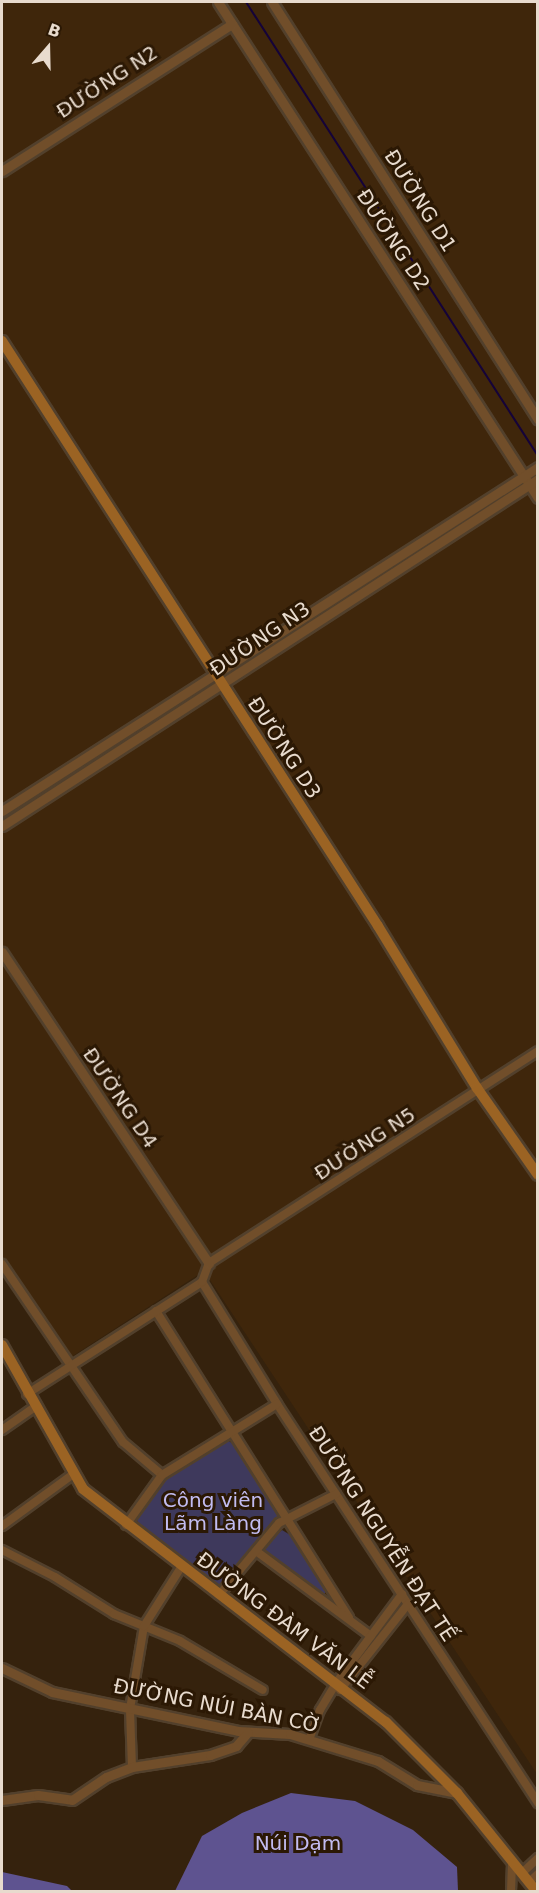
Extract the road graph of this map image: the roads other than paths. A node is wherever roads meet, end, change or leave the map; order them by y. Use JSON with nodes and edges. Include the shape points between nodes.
{"nodes":[{"id":1,"x":218,"y":2,"type":"edge"},
{"id":2,"x":272,"y":2,"type":"edge"},
{"id":3,"x":232,"y":24,"type":"junction"},
{"id":4,"x":2,"y":171,"type":"edge"},
{"id":5,"x":2,"y":341,"type":"edge"},
{"id":6,"x":537,"y":420,"type":"edge"},
{"id":7,"x":532,"y":477,"type":"edge"},
{"id":8,"x":537,"y":498,"type":"edge"},
{"id":9,"x":368,"y":574,"type":"junction"},
{"id":10,"x":375,"y":585,"type":"junction"},
{"id":11,"x":215,"y":675,"type":"junction"},
{"id":12,"x":222,"y":686,"type":"junction"},
{"id":13,"x":2,"y":811,"type":"edge"},
{"id":14,"x":2,"y":826,"type":"edge"},
{"id":15,"x":2,"y":952,"type":"edge"},
{"id":16,"x":537,"y":1051,"type":"edge"},
{"id":17,"x":477,"y":1089,"type":"junction"},
{"id":18,"x":537,"y":1175,"type":"edge"},
{"id":19,"x":208,"y":1263,"type":"junction"},
{"id":20,"x":2,"y":1264,"type":"edge"},
{"id":21,"x":202,"y":1282,"type":"junction"},
{"id":22,"x":156,"y":1311,"type":"junction"},
{"id":23,"x":2,"y":1345,"type":"edge"},
{"id":24,"x":71,"y":1366,"type":"junction"},
{"id":25,"x":27,"y":1394,"type":"junction"},
{"id":26,"x":277,"y":1404,"type":"junction"},
{"id":27,"x":34,"y":1408,"type":"junction"},
{"id":28,"x":2,"y":1430,"type":"edge"},
{"id":29,"x":233,"y":1432,"type":"junction"},
{"id":30,"x":72,"y":1475,"type":"junction"},
{"id":31,"x":162,"y":1475,"type":"junction"},
{"id":32,"x":336,"y":1494,"type":"junction"},
{"id":33,"x":286,"y":1521,"type":"junction"},
{"id":34,"x":2,"y":1525,"type":"edge"},
{"id":35,"x":126,"y":1525,"type":"junction"},
{"id":36,"x":2,"y":1550,"type":"edge"},
{"id":37,"x":256,"y":1551,"type":"junction"},
{"id":38,"x":182,"y":1566,"type":"junction"},
{"id":39,"x":402,"y":1594,"type":"junction"},
{"id":40,"x":219,"y":1595,"type":"junction"},
{"id":41,"x":408,"y":1604,"type":"junction"},
{"id":42,"x":349,"y":1617,"type":"junction"},
{"id":43,"x":144,"y":1626,"type":"junction"},
{"id":44,"x":371,"y":1636,"type":"junction"},
{"id":45,"x":2,"y":1668,"type":"edge"},
{"id":46,"x":337,"y":1688,"type":"junction"},
{"id":47,"x":263,"y":1690,"type":"dead end"},
{"id":48,"x":130,"y":1709,"type":"junction"},
{"id":49,"x":248,"y":1732,"type":"junction"},
{"id":50,"x":309,"y":1740,"type":"junction"},
{"id":51,"x":132,"y":1767,"type":"junction"},
{"id":52,"x":458,"y":1793,"type":"junction"},
{"id":53,"x":2,"y":1800,"type":"edge"},
{"id":54,"x":537,"y":1803,"type":"edge"},
{"id":55,"x":537,"y":1858,"type":"edge"},
{"id":56,"x":512,"y":1862,"type":"junction"},
{"id":57,"x":530,"y":1876,"type":"edge"},
{"id":58,"x":512,"y":1892,"type":"edge"},
{"id":59,"x":537,"y":1892,"type":"edge"}],
"edges":[{"from":1,"to":3,"type":"street","name":"ĐƯỜNG D2"},
{"from":2,"to":6,"type":"street","name":"ĐƯỜNG D1"},
{"from":3,"to":4,"type":"street","name":"ĐƯỜNG N2"},
{"from":3,"to":7,"type":"street","name":"ĐƯỜNG D2"},
{"from":5,"to":11,"type":"main road","name":"ĐƯỜNG D3"},
{"from":7,"to":8,"type":"street","name":"ĐƯỜNG D2"},
{"from":7,"to":9,"type":"street","name":"ĐƯỜNG N3"},
{"from":7,"to":10,"type":"street","name":"ĐƯỜNG N3"},
{"from":9,"to":10,"type":"street"},
{"from":9,"to":11,"type":"street","name":"ĐƯỜNG N3"},
{"from":10,"to":12,"type":"street","name":"ĐƯỜNG N3"},
{"from":11,"to":12,"type":"main road","name":"ĐƯỜNG D3"},
{"from":11,"to":13,"type":"street","name":"ĐƯỜNG N3"},
{"from":12,"to":14,"type":"street","name":"ĐƯỜNG N3"},
{"from":12,"to":17,"type":"main road","name":"ĐƯỜNG D3","via":[[378,926]]},
{"from":15,"to":19,"type":"street","name":"ĐƯỜNG D4"},
{"from":16,"to":17,"type":"street","name":"ĐƯỜNG N5"},
{"from":17,"to":18,"type":"main road","name":"ĐƯỜNG D3"},
{"from":17,"to":19,"type":"street","name":"ĐƯỜNG N5"},
{"from":19,"to":21,"type":"street"},
{"from":20,"to":24,"type":"street"},
{"from":21,"to":22,"type":"street"},
{"from":21,"to":26,"type":"street","name":"ĐƯỜNG NGUYỄN ĐẠT TẾ"},
{"from":22,"to":24,"type":"street"},
{"from":22,"to":29,"type":"street"},
{"from":23,"to":25,"type":"main road","name":"ĐƯỜNG ĐÀM VĂN LỄ"},
{"from":24,"to":25,"type":"street"},
{"from":24,"to":31,"type":"street","via":[[123,1442]]},
{"from":25,"to":27,"type":"main road","name":"ĐƯỜNG ĐÀM VĂN LỄ"},
{"from":26,"to":29,"type":"street"},
{"from":26,"to":32,"type":"street","name":"ĐƯỜNG NGUYỄN ĐẠT TẾ"},
{"from":27,"to":28,"type":"street"},
{"from":27,"to":30,"type":"main road","name":"ĐƯỜNG ĐÀM VĂN LỄ"},
{"from":29,"to":31,"type":"street"},
{"from":29,"to":33,"type":"street"},
{"from":30,"to":34,"type":"street"},
{"from":30,"to":35,"type":"main road","name":"ĐƯỜNG ĐÀM VĂN LỄ"},
{"from":31,"to":35,"type":"street"},
{"from":32,"to":33,"type":"street"},
{"from":32,"to":39,"type":"street","name":"ĐƯỜNG NGUYỄN ĐẠT TẾ"},
{"from":33,"to":37,"type":"street","via":[[279,1523]]},
{"from":33,"to":42,"type":"street"},
{"from":35,"to":38,"type":"main road","name":"ĐƯỜNG ĐÀM VĂN LỄ"},
{"from":36,"to":43,"type":"street","via":[[114,1614]]},
{"from":37,"to":40,"type":"street"},
{"from":37,"to":42,"type":"street"},
{"from":38,"to":40,"type":"main road","name":"ĐƯỜNG ĐÀM VĂN LỄ"},
{"from":38,"to":43,"type":"street"},
{"from":39,"to":41,"type":"street","name":"ĐƯỜNG NGUYỄN ĐẠT TẾ"},
{"from":39,"to":44,"type":"street"},
{"from":40,"to":46,"type":"main road","name":"ĐƯỜNG ĐÀM VĂN LỄ"},
{"from":41,"to":46,"type":"street"},
{"from":41,"to":54,"type":"street","name":"ĐƯỜNG NGUYỄN ĐẠT TẾ"},
{"from":42,"to":44,"type":"street"},
{"from":43,"to":47,"type":"street","via":[[180,1641]]},
{"from":43,"to":48,"type":"street"},
{"from":44,"to":46,"type":"street"},
{"from":45,"to":48,"type":"street","name":"ĐƯỜNG NÚI BÀN CỜ","via":[[52,1692]]},
{"from":46,"to":50,"type":"street"},
{"from":46,"to":52,"type":"main road","name":"ĐƯỜNG ĐÀM VĂN LỄ","via":[[393,1729]]},
{"from":48,"to":49,"type":"street","name":"ĐƯỜNG NÚI BÀN CỜ"},
{"from":48,"to":51,"type":"street"},
{"from":49,"to":50,"type":"street","name":"ĐƯỜNG NÚI BÀN CỜ","via":[[290,1734]]},
{"from":49,"to":51,"type":"street","via":[[236,1746],[210,1755]]},
{"from":50,"to":52,"type":"street","name":"ĐƯỜNG NÚI BÀN CỜ","via":[[378,1761],[417,1785]]},
{"from":51,"to":53,"type":"street","via":[[106,1777],[72,1800],[38,1795]]},
{"from":52,"to":56,"type":"main road","name":"ĐƯỜNG ĐÀM VĂN LỄ"},
{"from":55,"to":57,"type":"street"},
{"from":56,"to":57,"type":"main road","name":"ĐƯỜNG ĐÀM VĂN LỄ"},
{"from":56,"to":58,"type":"street"},
{"from":57,"to":59,"type":"main road","name":"ĐƯỜNG ĐÀM VĂN LỄ"}]}
